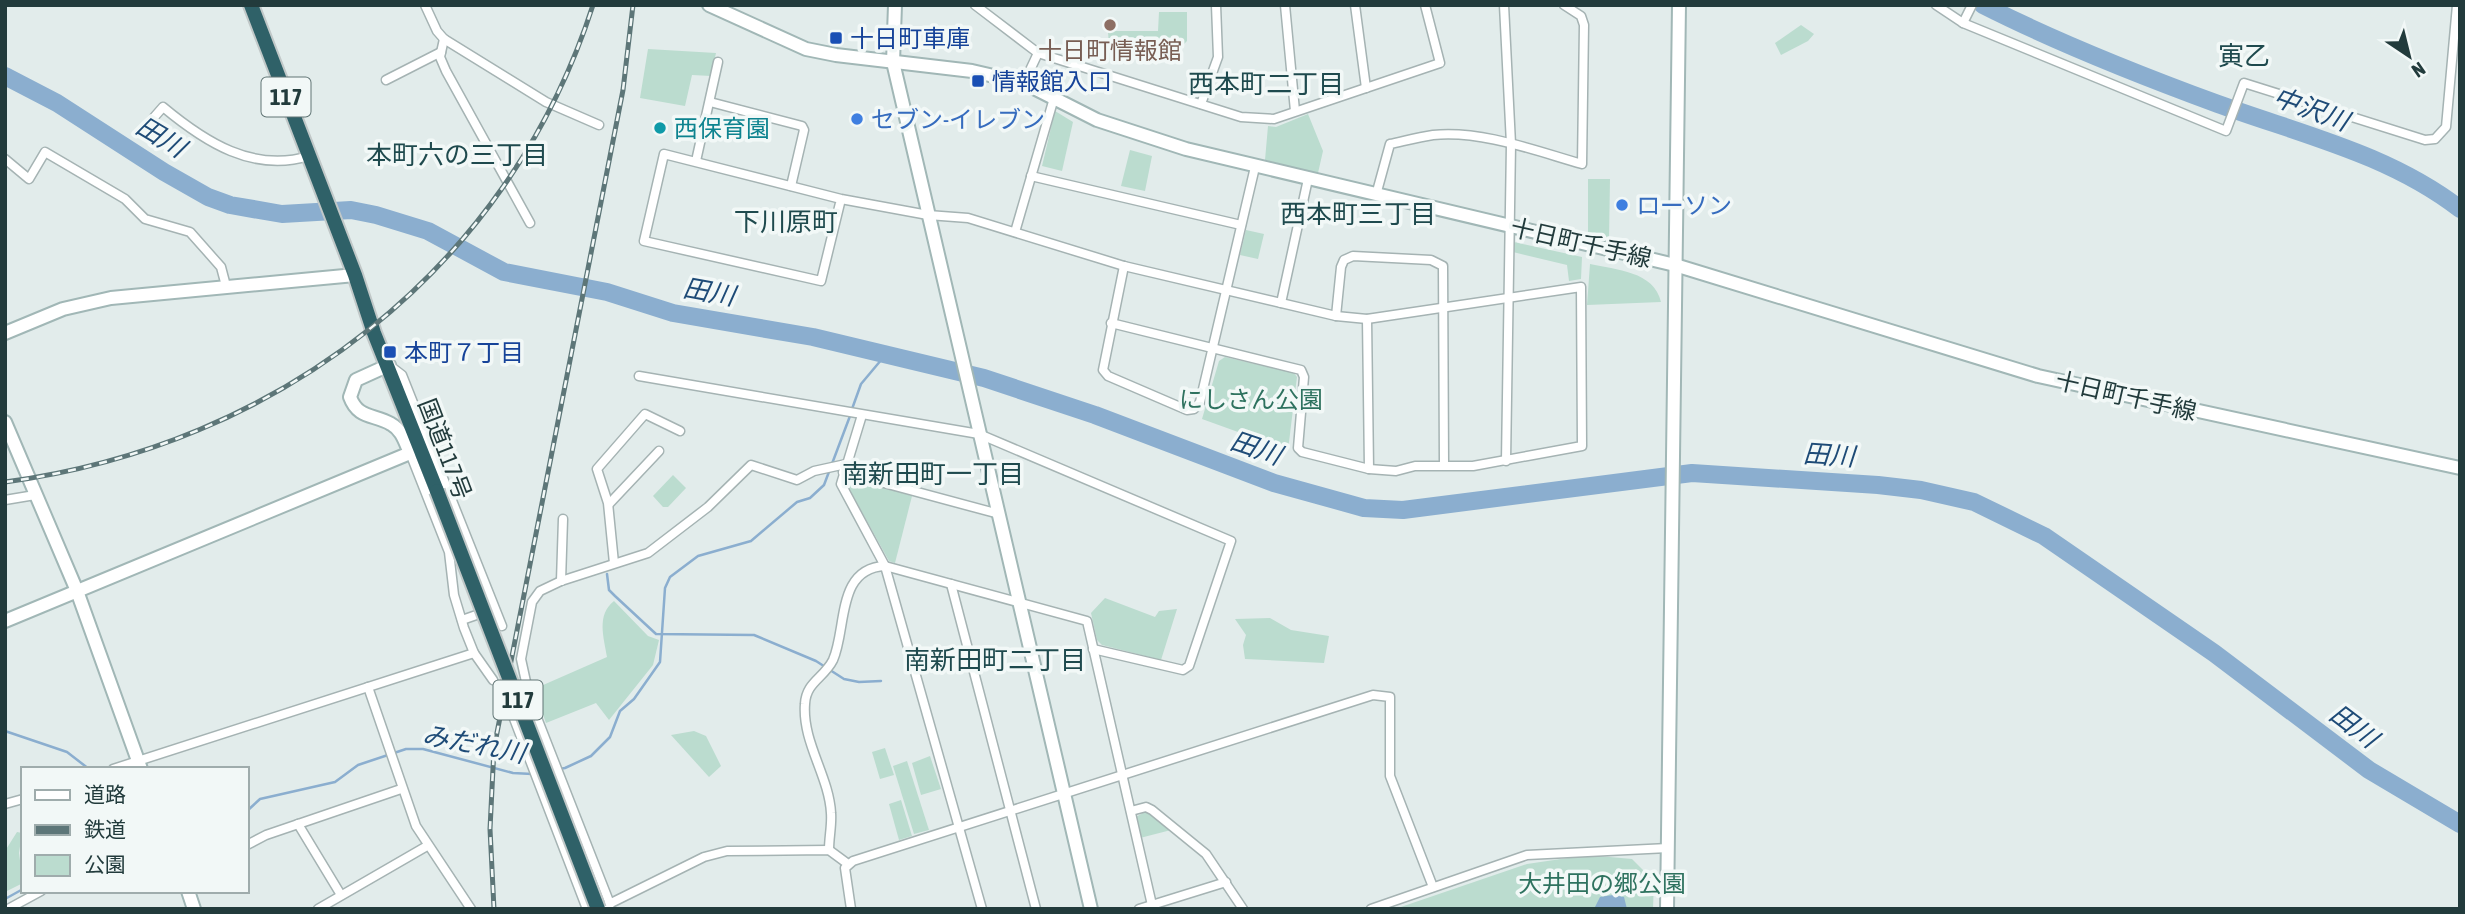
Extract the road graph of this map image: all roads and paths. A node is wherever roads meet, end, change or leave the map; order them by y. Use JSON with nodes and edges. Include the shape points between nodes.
{"nodes":[{"id":1,"x":251,"y":5,"type":"edge"},
{"id":2,"x":425,"y":5,"type":"edge"},
{"id":3,"x":709,"y":5,"type":"edge"},
{"id":4,"x":895,"y":5,"type":"edge"},
{"id":5,"x":975,"y":5,"type":"edge"},
{"id":6,"x":1216,"y":5,"type":"edge"},
{"id":7,"x":1285,"y":5,"type":"edge"},
{"id":8,"x":1355,"y":5,"type":"edge"},
{"id":9,"x":1425,"y":5,"type":"edge"},
{"id":10,"x":1504,"y":5,"type":"edge"},
{"id":11,"x":1564,"y":5,"type":"edge"},
{"id":12,"x":1679,"y":5,"type":"edge"},
{"id":13,"x":1936,"y":5,"type":"edge"},
{"id":14,"x":1972,"y":5,"type":"edge"},
{"id":15,"x":2456,"y":5,"type":"edge"},
{"id":16,"x":1964,"y":20,"type":"junction"},
{"id":17,"x":444,"y":39,"type":"junction"},
{"id":18,"x":441,"y":52,"type":"junction"},
{"id":19,"x":1038,"y":53,"type":"junction"},
{"id":20,"x":718,"y":62,"type":"dead end"},
{"id":21,"x":894,"y":62,"type":"junction"},
{"id":22,"x":386,"y":80,"type":"dead end"},
{"id":23,"x":1024,"y":83,"type":"junction"},
{"id":24,"x":1366,"y":88,"type":"junction"},
{"id":25,"x":1054,"y":98,"type":"junction"},
{"id":26,"x":710,"y":102,"type":"junction"},
{"id":27,"x":1201,"y":104,"type":"junction"},
{"id":28,"x":1295,"y":111,"type":"junction"},
{"id":29,"x":149,"y":123,"type":"dead end"},
{"id":30,"x":599,"y":125,"type":"dead end"},
{"id":31,"x":1511,"y":144,"type":"junction"},
{"id":32,"x":309,"y":156,"type":"junction"},
{"id":33,"x":5,"y":159,"type":"edge"},
{"id":34,"x":696,"y":161,"type":"junction"},
{"id":35,"x":1255,"y":167,"type":"junction"},
{"id":36,"x":1031,"y":176,"type":"junction"},
{"id":37,"x":1308,"y":179,"type":"junction"},
{"id":38,"x":791,"y":186,"type":"junction"},
{"id":39,"x":1376,"y":194,"type":"junction"},
{"id":40,"x":841,"y":199,"type":"junction"},
{"id":41,"x":928,"y":215,"type":"junction"},
{"id":42,"x":530,"y":223,"type":"dead end"},
{"id":43,"x":1241,"y":225,"type":"junction"},
{"id":44,"x":1508,"y":226,"type":"junction"},
{"id":45,"x":1015,"y":232,"type":"junction"},
{"id":46,"x":1675,"y":265,"type":"junction"},
{"id":47,"x":1124,"y":266,"type":"junction"},
{"id":48,"x":355,"y":275,"type":"junction"},
{"id":49,"x":226,"y":286,"type":"junction"},
{"id":50,"x":1226,"y":290,"type":"junction"},
{"id":51,"x":1507,"y":296,"type":"junction"},
{"id":52,"x":1281,"y":303,"type":"junction"},
{"id":53,"x":1444,"y":306,"type":"junction"},
{"id":54,"x":1336,"y":316,"type":"junction"},
{"id":55,"x":1367,"y":320,"type":"junction"},
{"id":56,"x":1111,"y":323,"type":"junction"},
{"id":57,"x":5,"y":332,"type":"edge"},
{"id":58,"x":1213,"y":347,"type":"junction"},
{"id":59,"x":389,"y":365,"type":"junction"},
{"id":60,"x":639,"y":376,"type":"dead end"},
{"id":61,"x":862,"y":415,"type":"junction"},
{"id":62,"x":5,"y":422,"type":"edge"},
{"id":63,"x":680,"y":431,"type":"dead end"},
{"id":64,"x":979,"y":433,"type":"junction"},
{"id":65,"x":659,"y":451,"type":"dead end"},
{"id":66,"x":410,"y":453,"type":"junction"},
{"id":67,"x":1506,"y":461,"type":"junction"},
{"id":68,"x":1444,"y":465,"type":"junction"},
{"id":69,"x":843,"y":468,"type":"junction"},
{"id":70,"x":2460,"y":468,"type":"edge"},
{"id":71,"x":1369,"y":469,"type":"junction"},
{"id":72,"x":35,"y":495,"type":"junction"},
{"id":73,"x":5,"y":500,"type":"edge"},
{"id":74,"x":608,"y":504,"type":"junction"},
{"id":75,"x":999,"y":514,"type":"junction"},
{"id":76,"x":563,"y":519,"type":"dead end"},
{"id":77,"x":614,"y":563,"type":"junction"},
{"id":78,"x":885,"y":566,"type":"junction"},
{"id":79,"x":561,"y":581,"type":"junction"},
{"id":80,"x":950,"y":584,"type":"junction"},
{"id":81,"x":77,"y":592,"type":"junction"},
{"id":82,"x":1020,"y":603,"type":"junction"},
{"id":83,"x":495,"y":608,"type":"junction"},
{"id":84,"x":462,"y":620,"type":"junction"},
{"id":85,"x":5,"y":621,"type":"edge"},
{"id":86,"x":502,"y":626,"type":"dead end"},
{"id":87,"x":1093,"y":649,"type":"junction"},
{"id":88,"x":474,"y":653,"type":"junction"},
{"id":89,"x":494,"y":680,"type":"dead end"},
{"id":90,"x":368,"y":687,"type":"junction"},
{"id":91,"x":508,"y":703,"type":"dead end"},
{"id":92,"x":546,"y":740,"type":"junction"},
{"id":93,"x":525,"y":750,"type":"junction"},
{"id":94,"x":139,"y":765,"type":"edge"},
{"id":95,"x":1122,"y":776,"type":"junction"},
{"id":96,"x":401,"y":789,"type":"junction"},
{"id":97,"x":1064,"y":793,"type":"junction"},
{"id":98,"x":1010,"y":811,"type":"junction"},
{"id":99,"x":1130,"y":811,"type":"junction"},
{"id":100,"x":298,"y":824,"type":"junction"},
{"id":101,"x":958,"y":827,"type":"junction"},
{"id":102,"x":248,"y":845,"type":"edge"},
{"id":103,"x":427,"y":846,"type":"junction"},
{"id":104,"x":1668,"y":848,"type":"junction"},
{"id":105,"x":829,"y":850,"type":"junction"},
{"id":106,"x":848,"y":864,"type":"junction"},
{"id":107,"x":1226,"y":882,"type":"junction"},
{"id":108,"x":1433,"y":887,"type":"junction"},
{"id":109,"x":37,"y":893,"type":"edge"},
{"id":110,"x":341,"y":895,"type":"junction"},
{"id":111,"x":1152,"y":905,"type":"junction"},
{"id":112,"x":602,"y":907,"type":"edge"},
{"id":113,"x":8,"y":909,"type":"edge"},
{"id":114,"x":318,"y":909,"type":"edge"},
{"id":115,"x":471,"y":909,"type":"edge"},
{"id":116,"x":587,"y":909,"type":"edge"},
{"id":117,"x":851,"y":909,"type":"edge"},
{"id":118,"x":982,"y":909,"type":"edge"},
{"id":119,"x":1035,"y":909,"type":"edge"},
{"id":120,"x":1091,"y":909,"type":"edge"},
{"id":121,"x":1139,"y":909,"type":"edge"},
{"id":122,"x":1243,"y":909,"type":"edge"},
{"id":123,"x":1371,"y":909,"type":"edge"},
{"id":124,"x":1667,"y":909,"type":"edge"}],
"edges":[{"from":1,"to":32,"type":"highway","name":"国道117号","number":"117"},
{"from":2,"to":17,"type":"street"},
{"from":3,"to":21,"type":"street","name":"十日町千手線","via":[[806,48]]},
{"from":4,"to":21,"type":"street"},
{"from":5,"to":19,"type":"street"},
{"from":6,"to":27,"type":"street","via":[[1218,57]]},
{"from":7,"to":28,"type":"street"},
{"from":8,"to":24,"type":"street"},
{"from":9,"to":24,"type":"street","via":[[1440,63]]},
{"from":10,"to":31,"type":"street"},
{"from":11,"to":31,"type":"street","via":[[1581,16],[1584,25],[1583,164]]},
{"from":12,"to":46,"type":"street"},
{"from":13,"to":16,"type":"street"},
{"from":14,"to":16,"type":"street"},
{"from":15,"to":16,"type":"street","via":[[2446,127],[2435,139],[2425,140],[2244,83],[2226,131]]},
{"from":17,"to":18,"type":"street"},
{"from":17,"to":30,"type":"street","via":[[546,102]]},
{"from":18,"to":22,"type":"street"},
{"from":18,"to":42,"type":"street","via":[[446,71]]},
{"from":19,"to":23,"type":"street"},
{"from":19,"to":27,"type":"street"},
{"from":20,"to":26,"type":"street"},
{"from":21,"to":23,"type":"street","name":"十日町千手線","via":[[972,71]]},
{"from":21,"to":41,"type":"street"},
{"from":23,"to":25,"type":"street","name":"十日町千手線"},
{"from":24,"to":28,"type":"street"},
{"from":25,"to":35,"type":"street","name":"十日町千手線","via":[[1142,136]]},
{"from":25,"to":36,"type":"street"},
{"from":26,"to":34,"type":"street"},
{"from":26,"to":38,"type":"street","via":[[802,126]]},
{"from":27,"to":28,"type":"street","via":[[1241,117],[1274,119]]},
{"from":29,"to":32,"type":"street","via":[[163,107],[194,134],[251,160],[270,163]]},
{"from":31,"to":39,"type":"street","via":[[1434,135],[1390,144]]},
{"from":31,"to":44,"type":"street"},
{"from":32,"to":48,"type":"highway","name":"国道117号","number":"117"},
{"from":33,"to":49,"type":"street","via":[[29,179],[45,152],[125,199],[145,219],[190,232],[221,267]]},
{"from":34,"to":38,"type":"street"},
{"from":34,"to":40,"type":"street","via":[[664,154],[643,240],[821,281]]},
{"from":35,"to":37,"type":"street","name":"十日町千手線"},
{"from":35,"to":43,"type":"street"},
{"from":36,"to":43,"type":"street"},
{"from":36,"to":45,"type":"street"},
{"from":37,"to":39,"type":"street","name":"十日町千手線"},
{"from":37,"to":52,"type":"street"},
{"from":38,"to":40,"type":"street"},
{"from":39,"to":44,"type":"street","name":"十日町千手線"},
{"from":40,"to":41,"type":"street"},
{"from":41,"to":45,"type":"street","via":[[968,218]]},
{"from":41,"to":64,"type":"street"},
{"from":43,"to":50,"type":"street"},
{"from":44,"to":46,"type":"street","name":"十日町千手線"},
{"from":44,"to":51,"type":"street"},
{"from":45,"to":47,"type":"street"},
{"from":46,"to":70,"type":"street","name":"十日町千手線","via":[[2038,376]]},
{"from":46,"to":104,"type":"street"},
{"from":47,"to":50,"type":"street"},
{"from":47,"to":56,"type":"street"},
{"from":48,"to":49,"type":"street"},
{"from":48,"to":59,"type":"highway","name":"国道117号","number":"117"},
{"from":49,"to":57,"type":"street","via":[[111,298],[63,309]]},
{"from":50,"to":52,"type":"street"},
{"from":50,"to":58,"type":"street"},
{"from":51,"to":53,"type":"street"},
{"from":51,"to":67,"type":"street"},
{"from":51,"to":67,"type":"street","via":[[1581,287],[1582,446]]},
{"from":52,"to":54,"type":"street"},
{"from":53,"to":54,"type":"street","via":[[1446,273],[1438,261],[1353,256],[1341,267]]},
{"from":53,"to":55,"type":"street"},
{"from":53,"to":68,"type":"street"},
{"from":54,"to":55,"type":"street"},
{"from":55,"to":71,"type":"street"},
{"from":56,"to":58,"type":"street"},
{"from":56,"to":58,"type":"street","via":[[1103,363],[1108,376],[1187,410],[1200,402]]},
{"from":58,"to":71,"type":"street","via":[[1301,370],[1298,448]]},
{"from":59,"to":66,"type":"street","via":[[356,380],[350,397],[361,414],[400,431]]},
{"from":59,"to":83,"type":"street","via":[[402,375]]},
{"from":59,"to":112,"type":"highway","name":"国道117号","number":"117","bridge":true},
{"from":60,"to":61,"type":"street"},
{"from":61,"to":64,"type":"street"},
{"from":61,"to":69,"type":"street"},
{"from":62,"to":72,"type":"street"},
{"from":63,"to":74,"type":"street","via":[[645,414],[597,469]]},
{"from":64,"to":75,"type":"street"},
{"from":64,"to":87,"type":"street","via":[[1231,541],[1189,666],[1183,670]]},
{"from":65,"to":74,"type":"street"},
{"from":66,"to":81,"type":"street"},
{"from":66,"to":84,"type":"street","via":[[449,552]]},
{"from":67,"to":68,"type":"street"},
{"from":68,"to":71,"type":"street"},
{"from":69,"to":75,"type":"street"},
{"from":69,"to":77,"type":"street","via":[[824,469],[797,480],[751,465],[708,507],[648,553]]},
{"from":69,"to":78,"type":"street","via":[[841,484]]},
{"from":72,"to":73,"type":"street"},
{"from":72,"to":81,"type":"street"},
{"from":74,"to":77,"type":"street"},
{"from":75,"to":82,"type":"street"},
{"from":76,"to":79,"type":"street"},
{"from":77,"to":79,"type":"street"},
{"from":78,"to":80,"type":"street"},
{"from":78,"to":101,"type":"street"},
{"from":78,"to":105,"type":"street","via":[[864,573],[850,590],[833,660],[806,695],[807,727],[831,813]]},
{"from":79,"to":92,"type":"street","via":[[532,602],[521,659]]},
{"from":80,"to":82,"type":"street"},
{"from":80,"to":98,"type":"street"},
{"from":81,"to":85,"type":"street"},
{"from":81,"to":94,"type":"street"},
{"from":82,"to":87,"type":"street","via":[[1087,621]]},
{"from":82,"to":97,"type":"street"},
{"from":83,"to":84,"type":"street"},
{"from":83,"to":86,"type":"street"},
{"from":84,"to":88,"type":"street"},
{"from":87,"to":95,"type":"street"},
{"from":88,"to":89,"type":"street"},
{"from":88,"to":90,"type":"street"},
{"from":90,"to":94,"type":"street"},
{"from":90,"to":96,"type":"street"},
{"from":91,"to":93,"type":"street"},
{"from":92,"to":93,"type":"street"},
{"from":92,"to":112,"type":"street"},
{"from":93,"to":116,"type":"street"},
{"from":95,"to":97,"type":"street"},
{"from":95,"to":99,"type":"street"},
{"from":95,"to":108,"type":"street","via":[[1373,695],[1390,697],[1390,776]]},
{"from":96,"to":100,"type":"street"},
{"from":96,"to":103,"type":"street"},
{"from":97,"to":98,"type":"street"},
{"from":97,"to":120,"type":"street"},
{"from":98,"to":101,"type":"street"},
{"from":98,"to":119,"type":"street"},
{"from":99,"to":107,"type":"street","via":[[1152,810],[1206,854]]},
{"from":99,"to":111,"type":"street"},
{"from":100,"to":102,"type":"street"},
{"from":100,"to":110,"type":"street"},
{"from":101,"to":106,"type":"street"},
{"from":101,"to":118,"type":"street"},
{"from":103,"to":110,"type":"street"},
{"from":103,"to":115,"type":"street"},
{"from":104,"to":108,"type":"street","via":[[1527,855]]},
{"from":104,"to":124,"type":"street"},
{"from":105,"to":106,"type":"street"},
{"from":105,"to":112,"type":"street","via":[[727,851],[704,857]]},
{"from":106,"to":117,"type":"street","via":[[845,872]]},
{"from":107,"to":111,"type":"street"},
{"from":107,"to":122,"type":"street"},
{"from":108,"to":123,"type":"street"},
{"from":109,"to":113,"type":"street"},
{"from":110,"to":114,"type":"street"},
{"from":111,"to":121,"type":"street"}]}
